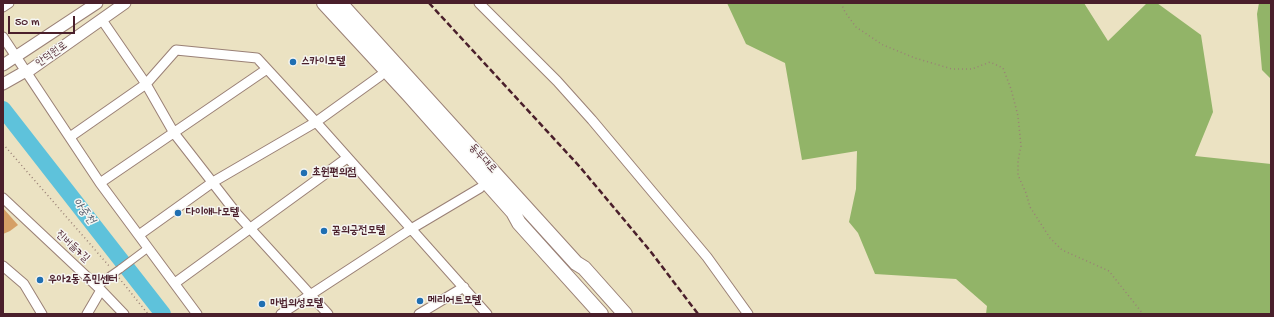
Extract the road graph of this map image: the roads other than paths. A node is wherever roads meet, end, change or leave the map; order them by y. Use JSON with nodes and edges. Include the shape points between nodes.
{"nodes":[{"id":1,"x":9,"y":3,"type":"edge"},
{"id":2,"x":97,"y":3,"type":"edge"},
{"id":3,"x":125,"y":3,"type":"edge"},
{"id":4,"x":313,"y":3,"type":"edge"},
{"id":5,"x":324,"y":3,"type":"edge"},
{"id":6,"x":340,"y":3,"type":"edge"},
{"id":7,"x":350,"y":3,"type":"edge"},
{"id":8,"x":479,"y":3,"type":"edge"},
{"id":9,"x":3,"y":7,"type":"edge"},
{"id":10,"x":102,"y":20,"type":"junction"},
{"id":11,"x":3,"y":37,"type":"edge"},
{"id":12,"x":16,"y":57,"type":"junction"},
{"id":13,"x":4,"y":64,"type":"edge"},
{"id":14,"x":267,"y":69,"type":"junction"},
{"id":15,"x":21,"y":74,"type":"junction"},
{"id":16,"x":380,"y":76,"type":"junction"},
{"id":17,"x":3,"y":84,"type":"edge"},
{"id":18,"x":146,"y":84,"type":"junction"},
{"id":19,"x":316,"y":122,"type":"junction"},
{"id":20,"x":174,"y":133,"type":"junction"},
{"id":21,"x":70,"y":136,"type":"junction"},
{"id":22,"x":347,"y":158,"type":"junction"},
{"id":23,"x":213,"y":182,"type":"junction"},
{"id":24,"x":100,"y":183,"type":"junction"},
{"id":25,"x":480,"y":188,"type":"junction"},
{"id":26,"x":3,"y":198,"type":"edge"},
{"id":27,"x":519,"y":223,"type":"junction"},
{"id":28,"x":250,"y":229,"type":"junction"},
{"id":29,"x":411,"y":229,"type":"junction"},
{"id":30,"x":139,"y":235,"type":"junction"},
{"id":31,"x":148,"y":248,"type":"junction"},
{"id":32,"x":3,"y":266,"type":"edge"},
{"id":33,"x":584,"y":268,"type":"junction"},
{"id":34,"x":175,"y":283,"type":"junction"},
{"id":35,"x":464,"y":288,"type":"junction"},
{"id":36,"x":99,"y":289,"type":"junction"},
{"id":37,"x":310,"y":295,"type":"junction"},
{"id":38,"x":589,"y":308,"type":"edge"},
{"id":39,"x":42,"y":314,"type":"edge"},
{"id":40,"x":87,"y":314,"type":"edge"},
{"id":41,"x":124,"y":314,"type":"edge"},
{"id":42,"x":197,"y":314,"type":"edge"},
{"id":43,"x":281,"y":314,"type":"edge"},
{"id":44,"x":328,"y":314,"type":"edge"},
{"id":45,"x":419,"y":314,"type":"edge"},
{"id":46,"x":487,"y":314,"type":"edge"},
{"id":47,"x":601,"y":314,"type":"edge"},
{"id":48,"x":625,"y":314,"type":"edge"},
{"id":49,"x":748,"y":314,"type":"edge"}],
"edges":[{"from":1,"to":9,"type":"street"},
{"from":2,"to":12,"type":"street","name":"안덕원로"},
{"from":3,"to":10,"type":"street","name":"안덕원로"},
{"from":4,"to":16,"type":"main road","name":"동부대로"},
{"from":5,"to":27,"type":"main road","name":"동부대로","via":[[420,106],[513,212]]},
{"from":6,"to":33,"type":"main road","name":"동부대로","via":[[576,263]]},
{"from":7,"to":33,"type":"main road","via":[[580,257]]},
{"from":8,"to":49,"type":"street","via":[[592,120],[707,258]]},
{"from":10,"to":15,"type":"street","name":"안덕원로"},
{"from":10,"to":18,"type":"street"},
{"from":11,"to":12,"type":"street"},
{"from":12,"to":13,"type":"street","name":"안덕원로"},
{"from":12,"to":15,"type":"street"},
{"from":14,"to":18,"type":"street","via":[[257,58],[176,50]]},
{"from":14,"to":19,"type":"street"},
{"from":14,"to":20,"type":"street"},
{"from":15,"to":17,"type":"street","name":"안덕원로"},
{"from":15,"to":21,"type":"street"},
{"from":16,"to":19,"type":"street"},
{"from":16,"to":25,"type":"main road","name":"동부대로"},
{"from":18,"to":20,"type":"street"},
{"from":18,"to":21,"type":"street"},
{"from":19,"to":22,"type":"street"},
{"from":19,"to":23,"type":"street"},
{"from":20,"to":23,"type":"street"},
{"from":20,"to":24,"type":"street"},
{"from":21,"to":24,"type":"street"},
{"from":22,"to":28,"type":"street"},
{"from":22,"to":29,"type":"street"},
{"from":23,"to":28,"type":"street"},
{"from":23,"to":30,"type":"street"},
{"from":24,"to":30,"type":"street"},
{"from":25,"to":27,"type":"main road","name":"동부대로","via":[[508,217]]},
{"from":25,"to":29,"type":"street"},
{"from":26,"to":36,"type":"street","name":"진버들7길"},
{"from":27,"to":38,"type":"main road","name":"동부대로"},
{"from":28,"to":34,"type":"street"},
{"from":28,"to":37,"type":"street"},
{"from":29,"to":35,"type":"street"},
{"from":29,"to":37,"type":"street"},
{"from":30,"to":31,"type":"street"},
{"from":31,"to":34,"type":"street"},
{"from":31,"to":36,"type":"street","bridge":true},
{"from":32,"to":39,"type":"street","via":[[24,284]]},
{"from":33,"to":48,"type":"main road","name":"동부대로"},
{"from":34,"to":42,"type":"street"},
{"from":35,"to":45,"type":"street"},
{"from":35,"to":46,"type":"street"},
{"from":36,"to":40,"type":"street"},
{"from":36,"to":41,"type":"street","name":"진버들7길"},
{"from":37,"to":43,"type":"street"},
{"from":37,"to":44,"type":"street"},
{"from":38,"to":47,"type":"main road","name":"동부대로"}]}
